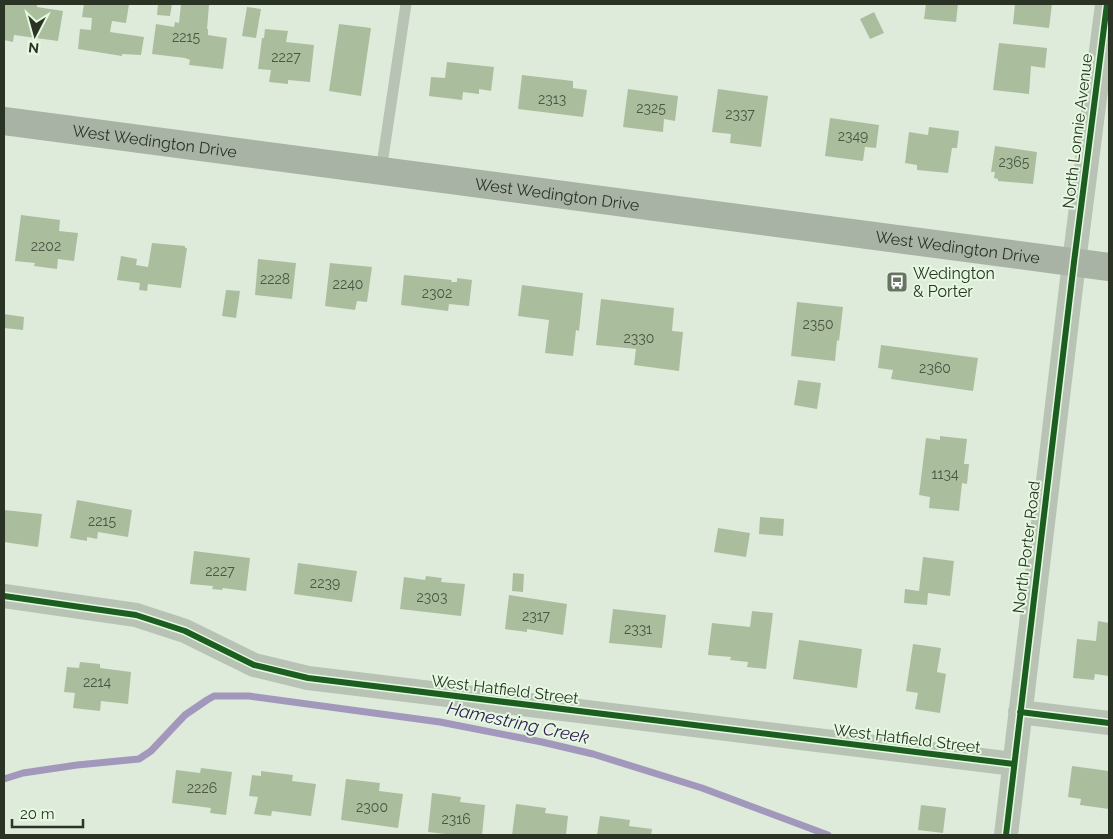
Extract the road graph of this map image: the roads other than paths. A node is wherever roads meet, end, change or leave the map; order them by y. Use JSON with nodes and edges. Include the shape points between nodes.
{"nodes":[{"id":1,"x":406,"y":4,"type":"edge"},
{"id":2,"x":1107,"y":4,"type":"edge"},
{"id":3,"x":4,"y":121,"type":"edge"},
{"id":4,"x":382,"y":171,"type":"junction"},
{"id":5,"x":1074,"y":262,"type":"junction"},
{"id":6,"x":1109,"y":267,"type":"edge"},
{"id":7,"x":4,"y":596,"type":"edge"},
{"id":8,"x":1020,"y":712,"type":"junction"},
{"id":9,"x":1109,"y":723,"type":"edge"},
{"id":10,"x":1014,"y":764,"type":"junction"},
{"id":11,"x":1006,"y":835,"type":"edge"}],
"edges":[{"from":1,"to":4,"type":"lane"},
{"from":2,"to":5,"type":"street","name":"North Lonnie Avenue"},
{"from":3,"to":4,"type":"main road","name":"West Wedington Drive"},
{"from":4,"to":5,"type":"main road","name":"West Wedington Drive"},
{"from":5,"to":6,"type":"main road","name":"West Wedington Drive"},
{"from":5,"to":8,"type":"street","name":"North Porter Road"},
{"from":7,"to":10,"type":"street","name":"West Hatfield Street","via":[[136,614],[185,631],[254,665],[308,678]]},
{"from":8,"to":9,"type":"street"},
{"from":8,"to":10,"type":"street","name":"North Porter Road"},
{"from":10,"to":11,"type":"street","name":"North Porter Road"}]}
